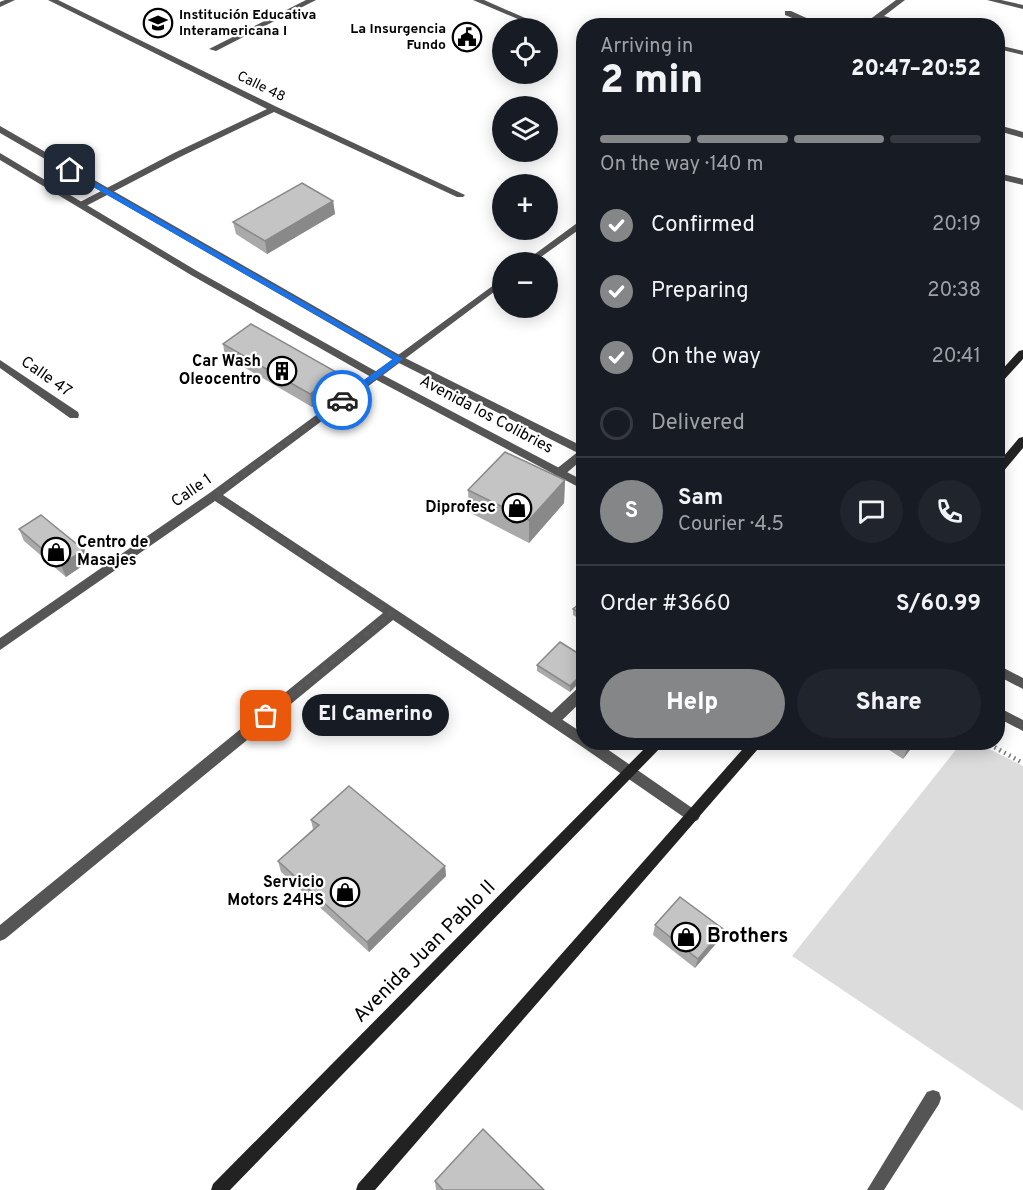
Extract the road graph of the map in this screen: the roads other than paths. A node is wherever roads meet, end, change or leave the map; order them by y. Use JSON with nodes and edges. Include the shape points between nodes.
{"nodes":[{"id":1,"x":11,"y":0,"type":"edge"},
{"id":2,"x":52,"y":0,"type":"edge"},
{"id":3,"x":312,"y":0,"type":"edge"},
{"id":4,"x":477,"y":0,"type":"edge"},
{"id":5,"x":901,"y":0,"type":"edge"},
{"id":6,"x":991,"y":0,"type":"edge"},
{"id":7,"x":0,"y":5,"type":"edge"},
{"id":8,"x":1023,"y":7,"type":"edge"},
{"id":9,"x":788,"y":13,"type":"dead end"},
{"id":10,"x":879,"y":16,"type":"junction"},
{"id":11,"x":519,"y":18,"type":"edge"},
{"id":12,"x":800,"y":18,"type":"edge"},
{"id":13,"x":876,"y":18,"type":"edge"},
{"id":14,"x":886,"y":18,"type":"edge"},
{"id":15,"x":213,"y":49,"type":"dead end"},
{"id":16,"x":1005,"y":49,"type":"edge"},
{"id":17,"x":1023,"y":53,"type":"edge"},
{"id":18,"x":274,"y":109,"type":"junction"},
{"id":19,"x":0,"y":129,"type":"edge"},
{"id":20,"x":1005,"y":130,"type":"edge"},
{"id":21,"x":1023,"y":135,"type":"edge"},
{"id":22,"x":0,"y":156,"type":"edge"},
{"id":23,"x":1005,"y":178,"type":"edge"},
{"id":24,"x":1023,"y":182,"type":"edge"},
{"id":25,"x":105,"y":191,"type":"junction"},
{"id":26,"x":460,"y":195,"type":"dead end"},
{"id":27,"x":82,"y":204,"type":"junction"},
{"id":28,"x":576,"y":227,"type":"edge"},
{"id":29,"x":542,"y":252,"type":"edge"},
{"id":30,"x":492,"y":289,"type":"edge"},
{"id":31,"x":1023,"y":352,"type":"edge"},
{"id":32,"x":399,"y":359,"type":"junction"},
{"id":33,"x":0,"y":363,"type":"edge"},
{"id":34,"x":1005,"y":372,"type":"edge"},
{"id":35,"x":375,"y":375,"type":"junction"},
{"id":36,"x":74,"y":415,"type":"dead end"},
{"id":37,"x":1023,"y":441,"type":"edge"},
{"id":38,"x":576,"y":448,"type":"edge"},
{"id":39,"x":576,"y":457,"type":"edge"},
{"id":40,"x":1005,"y":462,"type":"edge"},
{"id":41,"x":559,"y":473,"type":"junction"},
{"id":42,"x":576,"y":482,"type":"edge"},
{"id":43,"x":215,"y":495,"type":"junction"},
{"id":44,"x":391,"y":614,"type":"junction"},
{"id":45,"x":0,"y":645,"type":"edge"},
{"id":46,"x":1005,"y":674,"type":"edge"},
{"id":47,"x":1023,"y":684,"type":"edge"},
{"id":48,"x":576,"y":698,"type":"edge"},
{"id":49,"x":1005,"y":716,"type":"edge"},
{"id":50,"x":553,"y":720,"type":"junction"},
{"id":51,"x":1023,"y":726,"type":"edge"},
{"id":52,"x":576,"y":736,"type":"edge"},
{"id":53,"x":597,"y":750,"type":"edge"},
{"id":54,"x":653,"y":750,"type":"edge"},
{"id":55,"x":751,"y":750,"type":"edge"},
{"id":56,"x":631,"y":773,"type":"junction"},
{"id":57,"x":693,"y":816,"type":"junction"},
{"id":58,"x":0,"y":934,"type":"edge"},
{"id":59,"x":933,"y":1098,"type":"dead end"},
{"id":60,"x":219,"y":1190,"type":"edge"},
{"id":61,"x":364,"y":1190,"type":"edge"},
{"id":62,"x":875,"y":1190,"type":"edge"}],
"edges":[{"from":1,"to":7,"type":"street"},
{"from":2,"to":18,"type":"street","name":"Calle 48"},
{"from":3,"to":15,"type":"street"},
{"from":4,"to":11,"type":"street"},
{"from":5,"to":10,"type":"street"},
{"from":6,"to":8,"type":"street"},
{"from":9,"to":12,"type":"street"},
{"from":10,"to":13,"type":"street"},
{"from":10,"to":14,"type":"street"},
{"from":16,"to":17,"type":"street"},
{"from":18,"to":25,"type":"street"},
{"from":18,"to":26,"type":"street","name":"Calle 48"},
{"from":19,"to":25,"type":"street","name":"Avenida los Colibries"},
{"from":20,"to":21,"type":"street"},
{"from":22,"to":27,"type":"street","name":"Avenida los Colibries"},
{"from":23,"to":24,"type":"street"},
{"from":25,"to":27,"type":"street"},
{"from":25,"to":32,"type":"street","name":"Avenida los Colibries"},
{"from":27,"to":35,"type":"street","name":"Avenida los Colibries","via":[[194,273]]},
{"from":28,"to":29,"type":"street"},
{"from":30,"to":32,"type":"street","name":"Calle 1"},
{"from":31,"to":34,"type":"main road"},
{"from":32,"to":35,"type":"street","name":"Calle 1"},
{"from":32,"to":38,"type":"street","name":"Avenida los Colibries"},
{"from":33,"to":36,"type":"street","name":"Calle 47"},
{"from":35,"to":41,"type":"street","name":"Avenida los Colibries"},
{"from":35,"to":43,"type":"street","name":"Calle 1"},
{"from":37,"to":40,"type":"main road"},
{"from":39,"to":41,"type":"street"},
{"from":41,"to":42,"type":"street","name":"Avenida los Colibries"},
{"from":43,"to":44,"type":"street"},
{"from":43,"to":45,"type":"street","name":"Calle 1"},
{"from":44,"to":50,"type":"street"},
{"from":44,"to":58,"type":"street"},
{"from":46,"to":47,"type":"street"},
{"from":48,"to":50,"type":"street"},
{"from":49,"to":51,"type":"street"},
{"from":50,"to":52,"type":"street"},
{"from":53,"to":56,"type":"street"},
{"from":54,"to":56,"type":"main road","name":"Avenida Juan Pablo II"},
{"from":55,"to":57,"type":"main road"},
{"from":56,"to":57,"type":"street"},
{"from":56,"to":60,"type":"main road","name":"Avenida Juan Pablo II"},
{"from":57,"to":61,"type":"main road"},
{"from":59,"to":62,"type":"street"}]}
